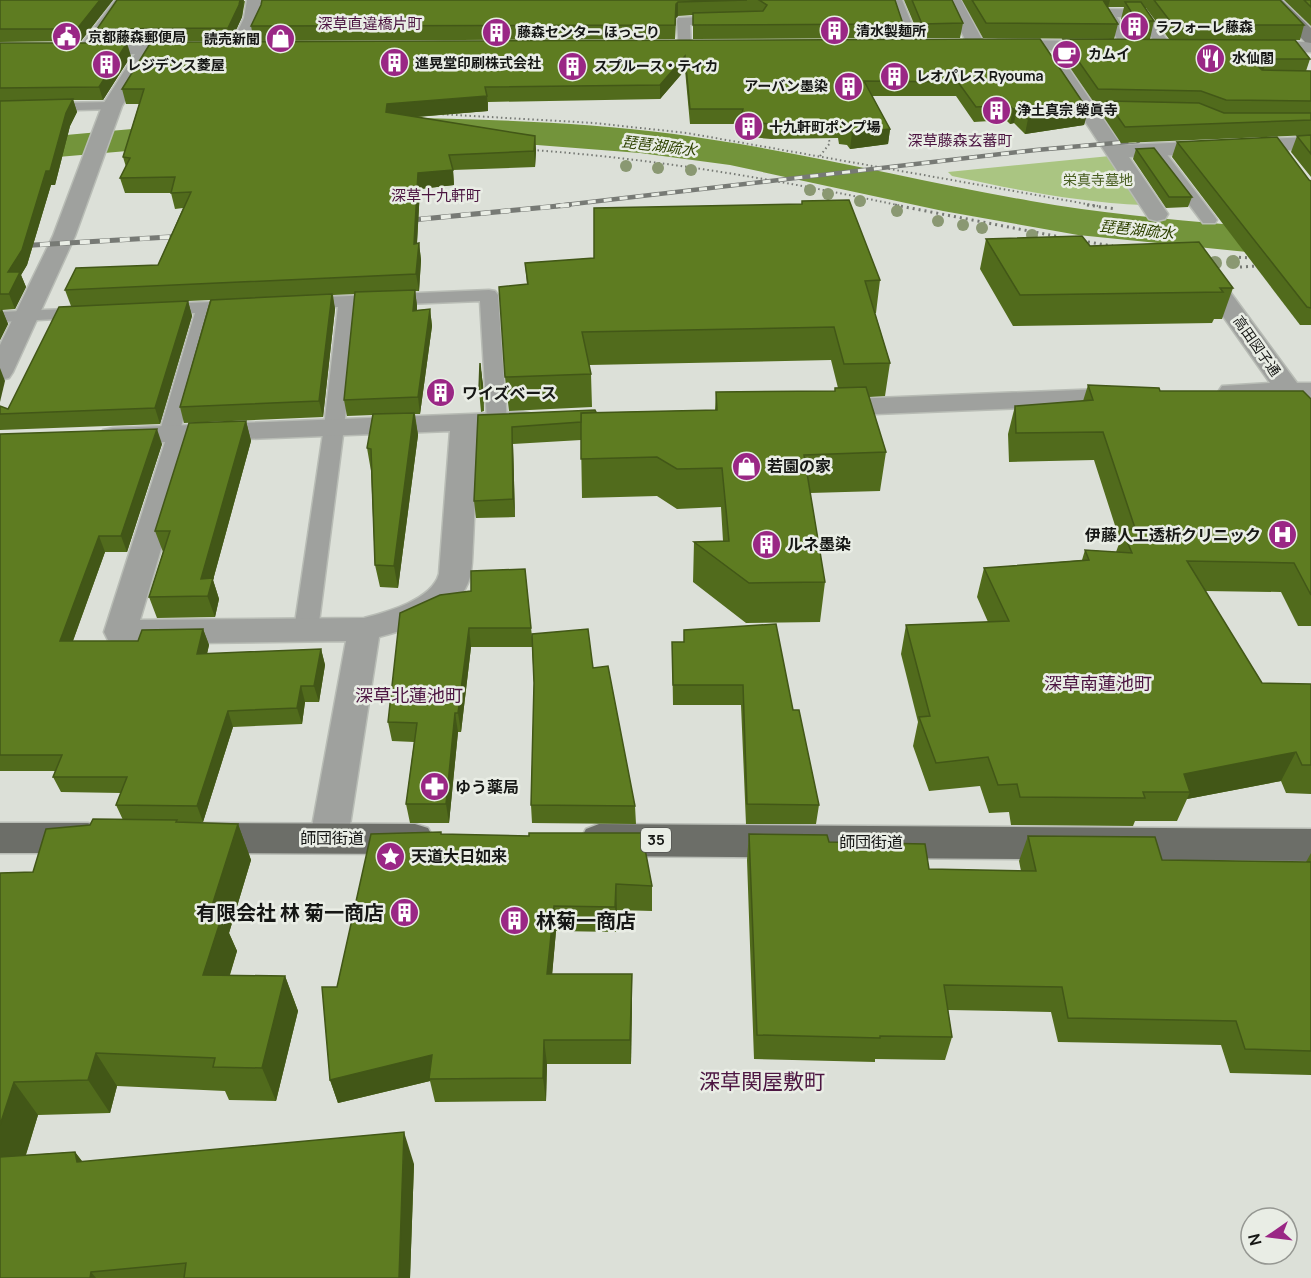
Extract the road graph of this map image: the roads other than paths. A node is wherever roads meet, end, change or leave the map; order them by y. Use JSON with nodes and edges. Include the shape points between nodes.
{"nodes":[{"id":1,"x":120,"y":0,"type":"edge"},
{"id":2,"x":255,"y":0,"type":"edge"},
{"id":3,"x":896,"y":0,"type":"edge"},
{"id":4,"x":953,"y":0,"type":"edge"},
{"id":5,"x":1272,"y":0,"type":"edge"},
{"id":6,"x":736,"y":20,"type":"edge"},
{"id":7,"x":1311,"y":38,"type":"edge"},
{"id":8,"x":957,"y":45,"type":"edge"},
{"id":9,"x":976,"y":45,"type":"junction"},
{"id":10,"x":1043,"y":45,"type":"junction"},
{"id":11,"x":892,"y":46,"type":"edge"},
{"id":12,"x":921,"y":46,"type":"joint"},
{"id":13,"x":1128,"y":46,"type":"junction"},
{"id":14,"x":662,"y":47,"type":"edge"},
{"id":15,"x":684,"y":47,"type":"junction"},
{"id":16,"x":707,"y":47,"type":"edge"},
{"id":17,"x":1171,"y":47,"type":"joint"},
{"id":18,"x":1236,"y":47,"type":"edge"},
{"id":19,"x":203,"y":48,"type":"edge"},
{"id":20,"x":261,"y":48,"type":"edge"},
{"id":21,"x":0,"y":49,"type":"edge"},
{"id":22,"x":85,"y":49,"type":"junction"},
{"id":23,"x":147,"y":49,"type":"junction"},
{"id":24,"x":1304,"y":52,"type":"edge"},
{"id":25,"x":112,"y":106,"type":"junction"},
{"id":26,"x":0,"y":108,"type":"edge"},
{"id":27,"x":1087,"y":110,"type":"junction"},
{"id":28,"x":1109,"y":111,"type":"edge"},
{"id":29,"x":1311,"y":143,"type":"edge"},
{"id":30,"x":1275,"y":144,"type":"junction"},
{"id":31,"x":1114,"y":151,"type":"junction"},
{"id":32,"x":1157,"y":151,"type":"junction"},
{"id":33,"x":1289,"y":164,"type":"edge"},
{"id":34,"x":1157,"y":214,"type":"road end"},
{"id":35,"x":1209,"y":220,"type":"dead end"},
{"id":36,"x":1203,"y":270,"type":"edge"},
{"id":37,"x":348,"y":302,"type":"junction"},
{"id":38,"x":289,"y":304,"type":"edge"},
{"id":39,"x":254,"y":305,"type":"edge"},
{"id":40,"x":206,"y":307,"type":"junction"},
{"id":41,"x":139,"y":310,"type":"edge"},
{"id":42,"x":105,"y":312,"type":"edge"},
{"id":43,"x":26,"y":316,"type":"junction"},
{"id":44,"x":0,"y":317,"type":"edge"},
{"id":45,"x":0,"y":372,"type":"edge"},
{"id":46,"x":1300,"y":390,"type":"edge"},
{"id":47,"x":1204,"y":393,"type":"edge"},
{"id":48,"x":1156,"y":395,"type":"edge"},
{"id":49,"x":797,"y":409,"type":"edge"},
{"id":50,"x":545,"y":419,"type":"edge"},
{"id":51,"x":497,"y":421,"type":"junction"},
{"id":52,"x":464,"y":422,"type":"junction"},
{"id":53,"x":1311,"y":422,"type":"edge"},
{"id":54,"x":334,"y":427,"type":"junction"},
{"id":55,"x":175,"y":433,"type":"junction"},
{"id":56,"x":90,"y":437,"type":"edge"},
{"id":57,"x":364,"y":628,"type":"junction"},
{"id":58,"x":306,"y":630,"type":"junction"},
{"id":59,"x":0,"y":838,"type":"edge"},
{"id":60,"x":117,"y":838,"type":"edge"},
{"id":61,"x":164,"y":838,"type":"edge"},
{"id":62,"x":329,"y":838,"type":"junction"},
{"id":63,"x":449,"y":839,"type":"edge"},
{"id":64,"x":568,"y":840,"type":"edge"},
{"id":65,"x":1311,"y":845,"type":"edge"}],
"edges":[{"from":1,"to":22,"type":"lane"},
{"from":2,"to":20,"type":"street","via":[[253,18],[231,48]]},
{"from":3,"to":12,"type":"lane"},
{"from":4,"to":9,"type":"street"},
{"from":5,"to":7,"type":"street"},
{"from":6,"to":15,"type":"lane","via":[[683,21]]},
{"from":8,"to":9,"type":"street"},
{"from":9,"to":10,"type":"street"},
{"from":10,"to":13,"type":"street"},
{"from":10,"to":27,"type":"street"},
{"from":11,"to":12,"type":"street"},
{"from":13,"to":17,"type":"street"},
{"from":13,"to":17,"type":"lane","via":[[1108,13],[1142,13]]},
{"from":14,"to":15,"type":"street"},
{"from":15,"to":16,"type":"street"},
{"from":18,"to":24,"type":"street"},
{"from":19,"to":23,"type":"street"},
{"from":21,"to":22,"type":"street"},
{"from":22,"to":23,"type":"street"},
{"from":23,"to":25,"type":"street"},
{"from":25,"to":26,"type":"lane"},
{"from":25,"to":43,"type":"street","via":[[61,243]]},
{"from":27,"to":28,"type":"lane"},
{"from":27,"to":31,"type":"street"},
{"from":29,"to":30,"type":"street"},
{"from":30,"to":32,"type":"street"},
{"from":30,"to":33,"type":"lane"},
{"from":31,"to":32,"type":"street"},
{"from":31,"to":34,"type":"street"},
{"from":32,"to":35,"type":"lane"},
{"from":36,"to":46,"type":"street","name":"高田図子通"},
{"from":37,"to":38,"type":"lane"},
{"from":37,"to":51,"type":"lane","via":[[489,295]]},
{"from":37,"to":54,"type":"lane"},
{"from":39,"to":40,"type":"lane"},
{"from":40,"to":41,"type":"lane"},
{"from":40,"to":55,"type":"lane"},
{"from":42,"to":43,"type":"lane"},
{"from":43,"to":44,"type":"lane"},
{"from":43,"to":45,"type":"street"},
{"from":46,"to":47,"type":"street"},
{"from":46,"to":53,"type":"street","name":"高田図子通"},
{"from":48,"to":49,"type":"street"},
{"from":50,"to":51,"type":"street"},
{"from":51,"to":52,"type":"street"},
{"from":52,"to":54,"type":"street"},
{"from":52,"to":57,"type":"street","via":[[454,580],[436,602],[404,620]]},
{"from":54,"to":55,"type":"street"},
{"from":54,"to":58,"type":"lane"},
{"from":55,"to":56,"type":"street"},
{"from":55,"to":58,"type":"street","via":[[120,632]]},
{"from":57,"to":58,"type":"street"},
{"from":57,"to":62,"type":"street"},
{"from":59,"to":60,"type":"main road"},
{"from":61,"to":62,"type":"main road","name":"師団街道"},
{"from":62,"to":63,"type":"main road","name":"師団街道"},
{"from":64,"to":65,"type":"main road","name":"師団街道","number":"35"}]}
